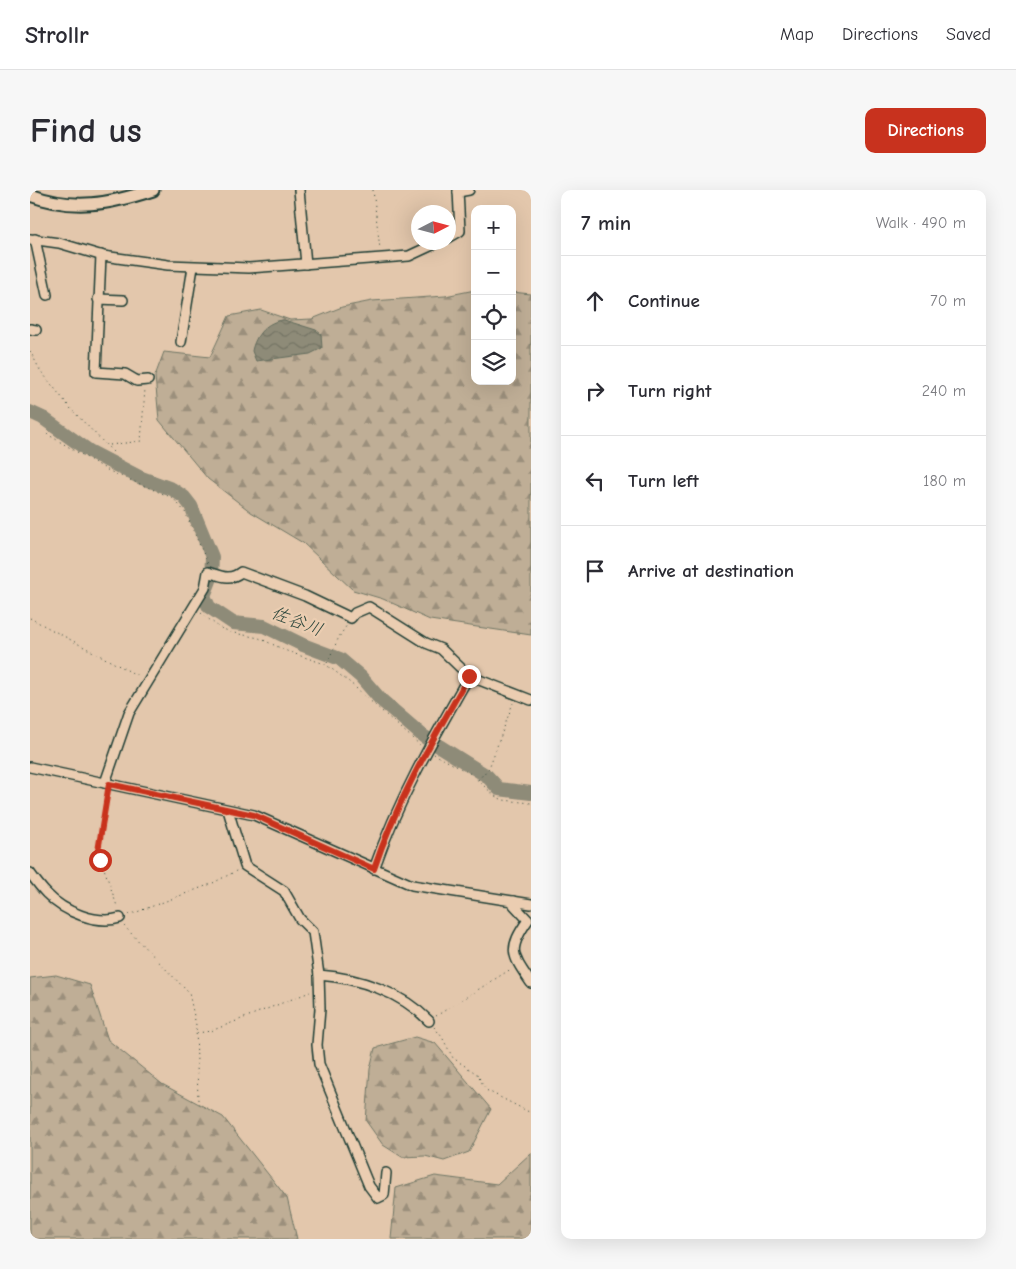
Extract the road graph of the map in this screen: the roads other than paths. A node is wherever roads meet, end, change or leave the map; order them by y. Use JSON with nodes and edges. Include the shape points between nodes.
{"nodes":[{"id":1,"x":153,"y":190,"type":"edge"},
{"id":2,"x":299,"y":190,"type":"edge"},
{"id":3,"x":470,"y":190,"type":"edge"},
{"id":4,"x":458,"y":191,"type":"edge"},
{"id":5,"x":30,"y":195,"type":"edge"},
{"id":6,"x":456,"y":233,"type":"edge"},
{"id":7,"x":33,"y":239,"type":"edge"},
{"id":8,"x":422,"y":250,"type":"edge"},
{"id":9,"x":101,"y":255,"type":"junction"},
{"id":10,"x":306,"y":264,"type":"junction"},
{"id":11,"x":193,"y":267,"type":"junction"},
{"id":12,"x":47,"y":294,"type":"dead end"},
{"id":13,"x":98,"y":299,"type":"junction"},
{"id":14,"x":123,"y":300,"type":"dead end"},
{"id":15,"x":181,"y":342,"type":"dead end"},
{"id":16,"x":146,"y":381,"type":"road end"},
{"id":17,"x":469,"y":676,"type":"junction"},
{"id":18,"x":531,"y":700,"type":"edge"},
{"id":19,"x":30,"y":767,"type":"edge"},
{"id":20,"x":107,"y":783,"type":"junction"},
{"id":21,"x":228,"y":810,"type":"junction"},
{"id":22,"x":374,"y":869,"type":"junction"},
{"id":23,"x":30,"y":872,"type":"edge"},
{"id":24,"x":514,"y":901,"type":"junction"},
{"id":25,"x":531,"y":904,"type":"edge"},
{"id":26,"x":120,"y":918,"type":"road end"},
{"id":27,"x":319,"y":975,"type":"junction"},
{"id":28,"x":531,"y":983,"type":"edge"},
{"id":29,"x":429,"y":1021,"type":"road end"},
{"id":30,"x":386,"y":1173,"type":"dead end"}],
"edges":[{"from":1,"to":5,"type":"main road","via":[[98,205],[71,205]]},
{"from":2,"to":10,"type":"street"},
{"from":3,"to":4,"type":"street"},
{"from":4,"to":6,"type":"street","via":[[460,231]]},
{"from":7,"to":9,"type":"street"},
{"from":7,"to":12,"type":"street"},
{"from":8,"to":10,"type":"street","via":[[409,256]]},
{"from":9,"to":11,"type":"street"},
{"from":9,"to":13,"type":"street"},
{"from":10,"to":11,"type":"street"},
{"from":11,"to":15,"type":"street"},
{"from":13,"to":14,"type":"street"},
{"from":13,"to":16,"type":"street","via":[[96,372],[125,374],[137,382]]},
{"from":17,"to":18,"type":"street"},
{"from":17,"to":20,"type":"street","via":[[441,649],[426,644],[369,607],[351,618],[305,596],[241,572],[228,578],[208,572],[205,588],[129,713]]},
{"from":17,"to":22,"type":"street","via":[[426,750],[387,831]]},
{"from":19,"to":20,"type":"street"},
{"from":20,"to":21,"type":"street"},
{"from":21,"to":22,"type":"street","via":[[254,815]]},
{"from":21,"to":27,"type":"street","via":[[245,866],[284,891],[300,919],[313,932]]},
{"from":22,"to":24,"type":"street","via":[[412,885]]},
{"from":23,"to":26,"type":"street","via":[[48,895],[67,908],[97,921]]},
{"from":24,"to":25,"type":"street"},
{"from":24,"to":28,"type":"street","via":[[528,920],[515,945],[514,959]]},
{"from":27,"to":29,"type":"street","via":[[378,988],[417,1008]]},
{"from":27,"to":30,"type":"street","via":[[319,1064],[369,1186],[378,1198],[384,1195]]}]}
